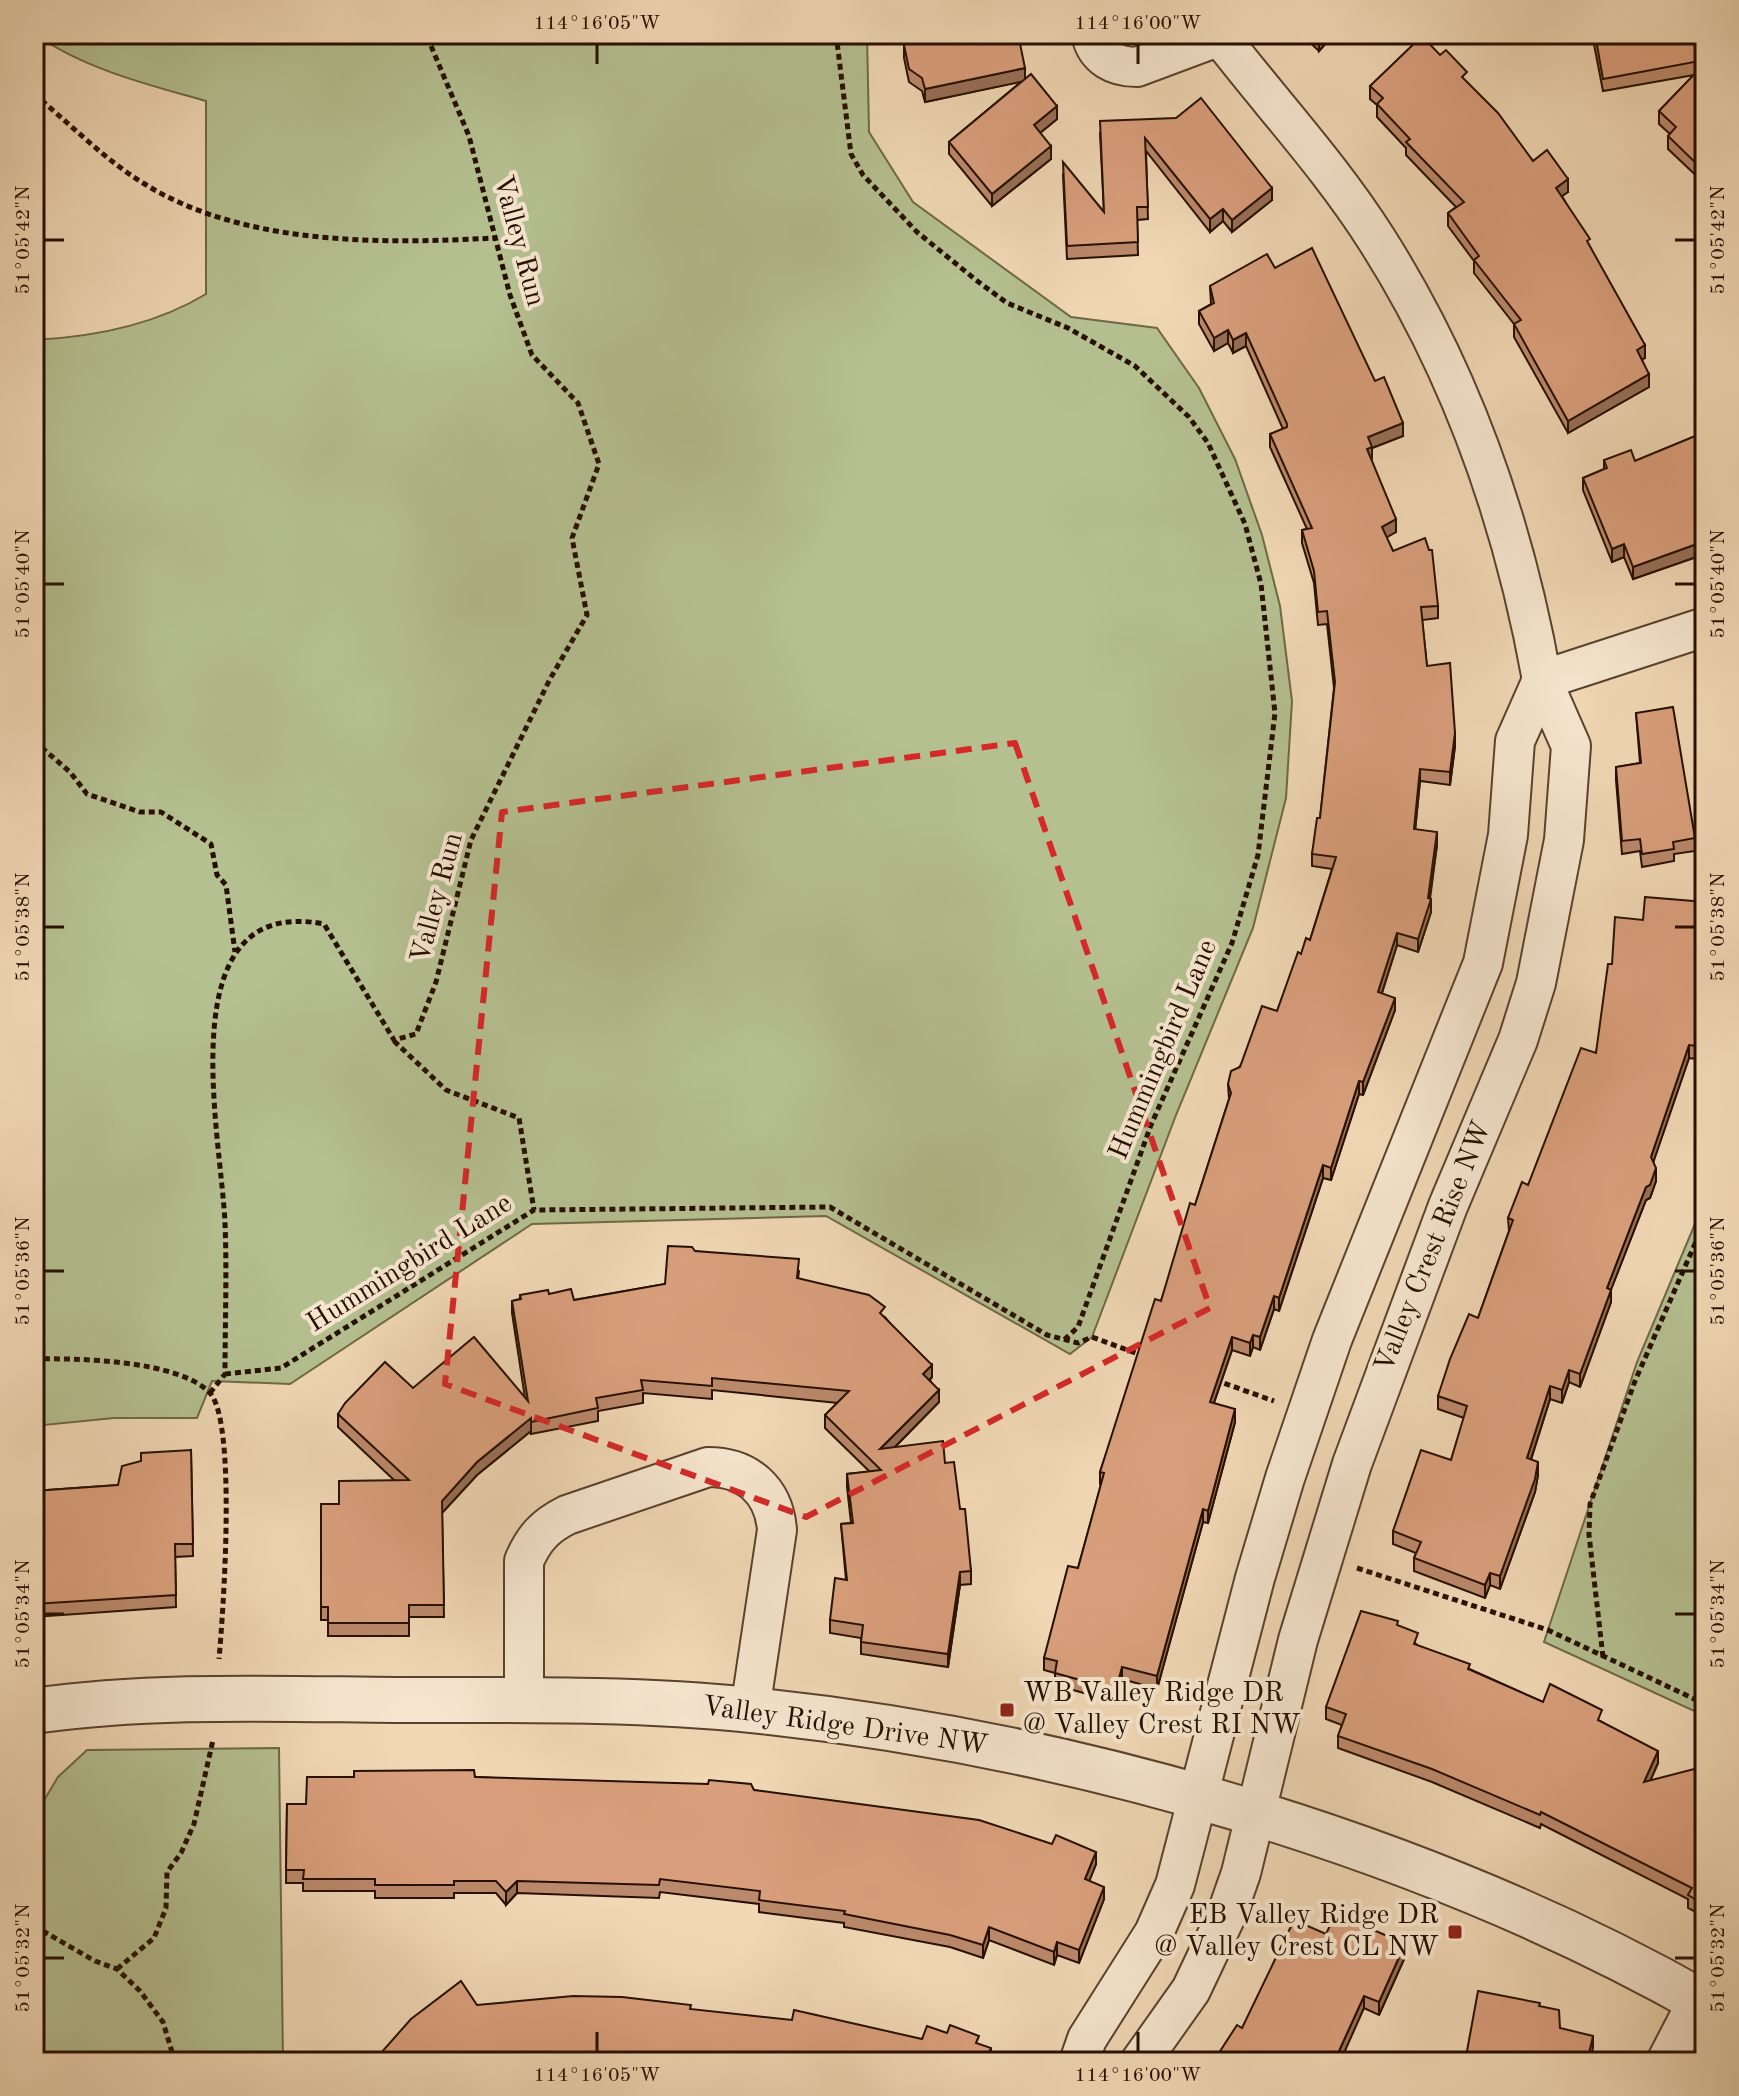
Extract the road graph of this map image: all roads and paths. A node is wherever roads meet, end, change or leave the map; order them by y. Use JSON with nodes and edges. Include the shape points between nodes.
{"nodes":[{"id":1,"x":426,"y":34,"type":"edge"},
{"id":2,"x":836,"y":34,"type":"edge"},
{"id":3,"x":1091,"y":34,"type":"edge"},
{"id":4,"x":1219,"y":35,"type":"edge"},
{"id":5,"x":34,"y":94,"type":"edge"},
{"id":6,"x":496,"y":238,"type":"junction"},
{"id":7,"x":1705,"y":627,"type":"edge"},
{"id":8,"x":1542,"y":680,"type":"junction"},
{"id":9,"x":34,"y":741,"type":"edge"},
{"id":10,"x":235,"y":953,"type":"junction"},
{"id":11,"x":394,"y":1040,"type":"junction"},
{"id":12,"x":534,"y":1210,"type":"junction"},
{"id":13,"x":1705,"y":1221,"type":"edge"},
{"id":14,"x":1064,"y":1340,"type":"junction"},
{"id":15,"x":1150,"y":1358,"type":"edge"},
{"id":16,"x":34,"y":1359,"type":"edge"},
{"id":17,"x":225,"y":1374,"type":"junction"},
{"id":18,"x":1209,"y":1378,"type":"edge"},
{"id":19,"x":210,"y":1393,"type":"junction"},
{"id":20,"x":1309,"y":1413,"type":"junction"},
{"id":21,"x":1322,"y":1557,"type":"junction"},
{"id":22,"x":1603,"y":1657,"type":"junction"},
{"id":23,"x":218,"y":1683,"type":"junction"},
{"id":24,"x":524,"y":1700,"type":"junction"},
{"id":25,"x":1705,"y":1704,"type":"edge"},
{"id":26,"x":750,"y":1710,"type":"junction"},
{"id":27,"x":36,"y":1716,"type":"edge"},
{"id":28,"x":1199,"y":1797,"type":"junction"},
{"id":29,"x":1255,"y":1814,"type":"junction"},
{"id":30,"x":34,"y":1926,"type":"edge"},
{"id":31,"x":117,"y":1969,"type":"junction"},
{"id":32,"x":1702,"y":2002,"type":"edge"},
{"id":33,"x":175,"y":2062,"type":"edge"},
{"id":34,"x":1079,"y":2062,"type":"edge"},
{"id":35,"x":1140,"y":2062,"type":"edge"},
{"id":36,"x":1666,"y":2062,"type":"edge"}],
"edges":[{"from":1,"to":6,"type":"path","name":"Valley Run","via":[[469,136]]},
{"from":2,"to":14,"type":"path","name":"Hummingbird Lane","via":[[851,154],[863,175],[917,232],[976,280],[1007,303],[1068,328],[1135,366],[1189,417],[1208,443],[1245,524],[1261,584],[1275,713],[1258,855],[1232,943],[1151,1125],[1078,1327]]},
{"from":3,"to":4,"type":"street","via":[[1105,59],[1126,67]]},
{"from":4,"to":8,"type":"street","name":"Valley Crest Rise NW","via":[[1376,239],[1433,341],[1469,417],[1510,533]]},
{"from":5,"to":6,"type":"path","via":[[142,183],[196,211],[296,234],[395,243]]},
{"from":6,"to":11,"type":"path","name":"Valley Run","via":[[532,355],[578,403],[599,464],[572,538],[587,615],[471,840],[436,982],[416,1034]]},
{"from":7,"to":8,"type":"street"},
{"from":8,"to":20,"type":"street","via":[[1515,741],[1508,835],[1483,963],[1332,1340]]},
{"from":8,"to":21,"type":"street","name":"Valley Crest Rise NW","via":[[1571,746],[1564,840],[1536,983],[1518,1040],[1393,1347]]},
{"from":9,"to":10,"type":"path","via":[[87,794],[140,812],[161,812],[211,844],[217,875],[226,885]]},
{"from":10,"to":11,"type":"path","via":[[248,935],[273,922],[301,919],[324,924]]},
{"from":10,"to":17,"type":"path","via":[[212,1019],[225,1224]]},
{"from":11,"to":12,"type":"path","via":[[446,1090],[519,1118]]},
{"from":12,"to":14,"type":"path","name":"Hummingbird Lane","via":[[830,1207],[1047,1335]]},
{"from":12,"to":17,"type":"path","name":"Hummingbird Lane","via":[[281,1368]]},
{"from":13,"to":22,"type":"path","via":[[1635,1381],[1590,1504]]},
{"from":14,"to":15,"type":"path","via":[[1078,1343],[1092,1337]]},
{"from":16,"to":19,"type":"path","via":[[86,1358],[141,1366],[189,1379]]},
{"from":17,"to":19,"type":"path"},
{"from":18,"to":20,"type":"path"},
{"from":19,"to":23,"type":"path","via":[[221,1419],[226,1520]]},
{"from":20,"to":28,"type":"street","via":[[1255,1578]]},
{"from":21,"to":22,"type":"path","via":[[1548,1630]]},
{"from":21,"to":29,"type":"street","name":"Valley Crest Rise NW"},
{"from":22,"to":25,"type":"path"},
{"from":23,"to":24,"type":"street","name":"Valley Ridge Drive NW"},
{"from":23,"to":27,"type":"street","name":"Valley Ridge Drive NW"},
{"from":23,"to":31,"type":"path","via":[[214,1738],[194,1824],[167,1872],[166,1908],[154,1938]]},
{"from":24,"to":26,"type":"street","name":"Valley Ridge Drive NW"},
{"from":24,"to":26,"type":"street","via":[[524,1561],[533,1541],[567,1515],[708,1467],[723,1467],[762,1488],[777,1530]]},
{"from":26,"to":28,"type":"street","name":"Valley Ridge Drive NW","via":[[988,1745]]},
{"from":28,"to":29,"type":"street","name":"Valley Ridge Drive NW"},
{"from":28,"to":34,"type":"street","via":[[1175,1885],[1154,1933],[1087,2039]]},
{"from":29,"to":32,"type":"street","name":"Valley Ridge Drive NW","via":[[1475,1894]]},
{"from":29,"to":35,"type":"street","name":"Valley Crest Rise NW","via":[[1226,1916],[1191,1990]]},
{"from":30,"to":31,"type":"path"},
{"from":31,"to":33,"type":"path","via":[[163,2022]]},
{"from":32,"to":36,"type":"street"}]}
